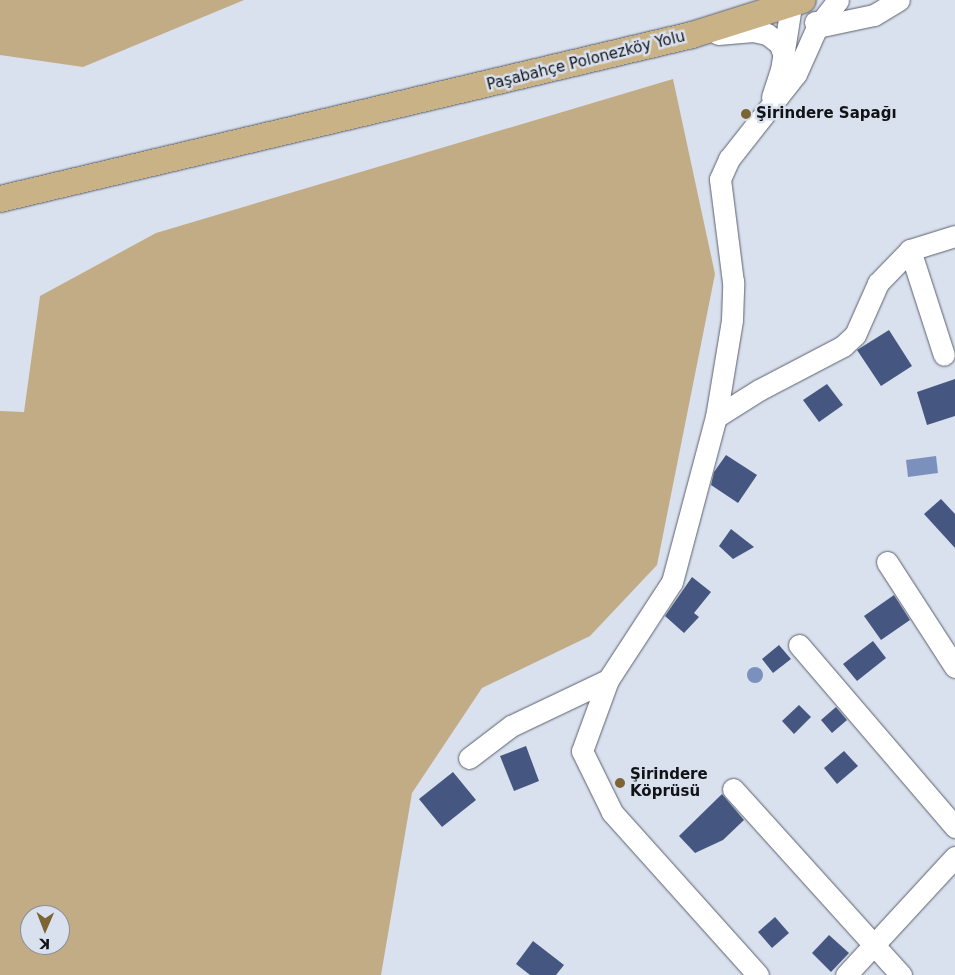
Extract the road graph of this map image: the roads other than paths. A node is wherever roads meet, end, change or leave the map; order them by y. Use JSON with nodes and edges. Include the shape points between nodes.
{"nodes":[{"id":1,"x":751,"y":0,"type":"edge"},
{"id":2,"x":838,"y":0,"type":"edge"},
{"id":3,"x":899,"y":0,"type":"edge"},
{"id":4,"x":798,"y":1,"type":"edge"},
{"id":5,"x":817,"y":27,"type":"junction"},
{"id":6,"x":692,"y":35,"type":"junction"},
{"id":7,"x":782,"y":51,"type":"junction"},
{"id":8,"x":366,"y":113,"type":"junction"},
{"id":9,"x":767,"y":114,"type":"junction"},
{"id":10,"x":91,"y":180,"type":"junction"},
{"id":11,"x":0,"y":199,"type":"edge"},
{"id":12,"x":0,"y":207,"type":"edge"},
{"id":13,"x":955,"y":236,"type":"edge"},
{"id":14,"x":910,"y":250,"type":"junction"},
{"id":15,"x":944,"y":356,"type":"dead end"},
{"id":16,"x":716,"y":417,"type":"junction"},
{"id":17,"x":887,"y":562,"type":"dead end"},
{"id":18,"x":800,"y":645,"type":"dead end"},
{"id":19,"x":955,"y":667,"type":"edge"},
{"id":20,"x":608,"y":680,"type":"junction"},
{"id":21,"x":470,"y":758,"type":"dead end"},
{"id":22,"x":733,"y":789,"type":"dead end"},
{"id":23,"x":955,"y":827,"type":"edge"},
{"id":24,"x":955,"y":857,"type":"edge"},
{"id":25,"x":874,"y":945,"type":"junction"},
{"id":26,"x":758,"y":975,"type":"edge"},
{"id":27,"x":846,"y":975,"type":"edge"},
{"id":28,"x":901,"y":975,"type":"edge"}],
"edges":[{"from":1,"to":8,"type":"main road","name":"Paşabahçe Polonezköy Yolu","via":[[690,21],[536,60]]},
{"from":2,"to":5,"type":"street"},
{"from":3,"to":5,"type":"street","via":[[874,15]]},
{"from":4,"to":5,"type":"street"},
{"from":4,"to":6,"type":"main road","name":"Paşabahçe Polonezköy Yolu"},
{"from":4,"to":7,"type":"street"},
{"from":5,"to":9,"type":"street","via":[[796,74]]},
{"from":6,"to":7,"type":"street","via":[[753,31],[767,34],[780,44]]},
{"from":6,"to":8,"type":"main road","name":"Paşabahçe Polonezköy Yolu"},
{"from":7,"to":9,"type":"street"},
{"from":8,"to":10,"type":"main road","name":"Paşabahçe Polonezköy Yolu"},
{"from":9,"to":16,"type":"street","via":[[729,159],[720,178],[733,282],[732,320]]},
{"from":10,"to":11,"type":"main road","name":"Paşabahçe Polonezköy Yolu"},
{"from":10,"to":12,"type":"main road","name":"Paşabahçe Polonezköy Yolu"},
{"from":13,"to":14,"type":"street"},
{"from":14,"to":15,"type":"street"},
{"from":14,"to":16,"type":"street","via":[[878,283],[855,335],[843,346],[759,390]]},
{"from":16,"to":20,"type":"street","via":[[672,582]]},
{"from":17,"to":19,"type":"street"},
{"from":18,"to":23,"type":"street"},
{"from":20,"to":21,"type":"street","via":[[510,726]]},
{"from":20,"to":26,"type":"street","via":[[582,751],[612,812]]},
{"from":22,"to":25,"type":"street"},
{"from":24,"to":25,"type":"street"},
{"from":25,"to":27,"type":"street"},
{"from":25,"to":28,"type":"street"}]}
